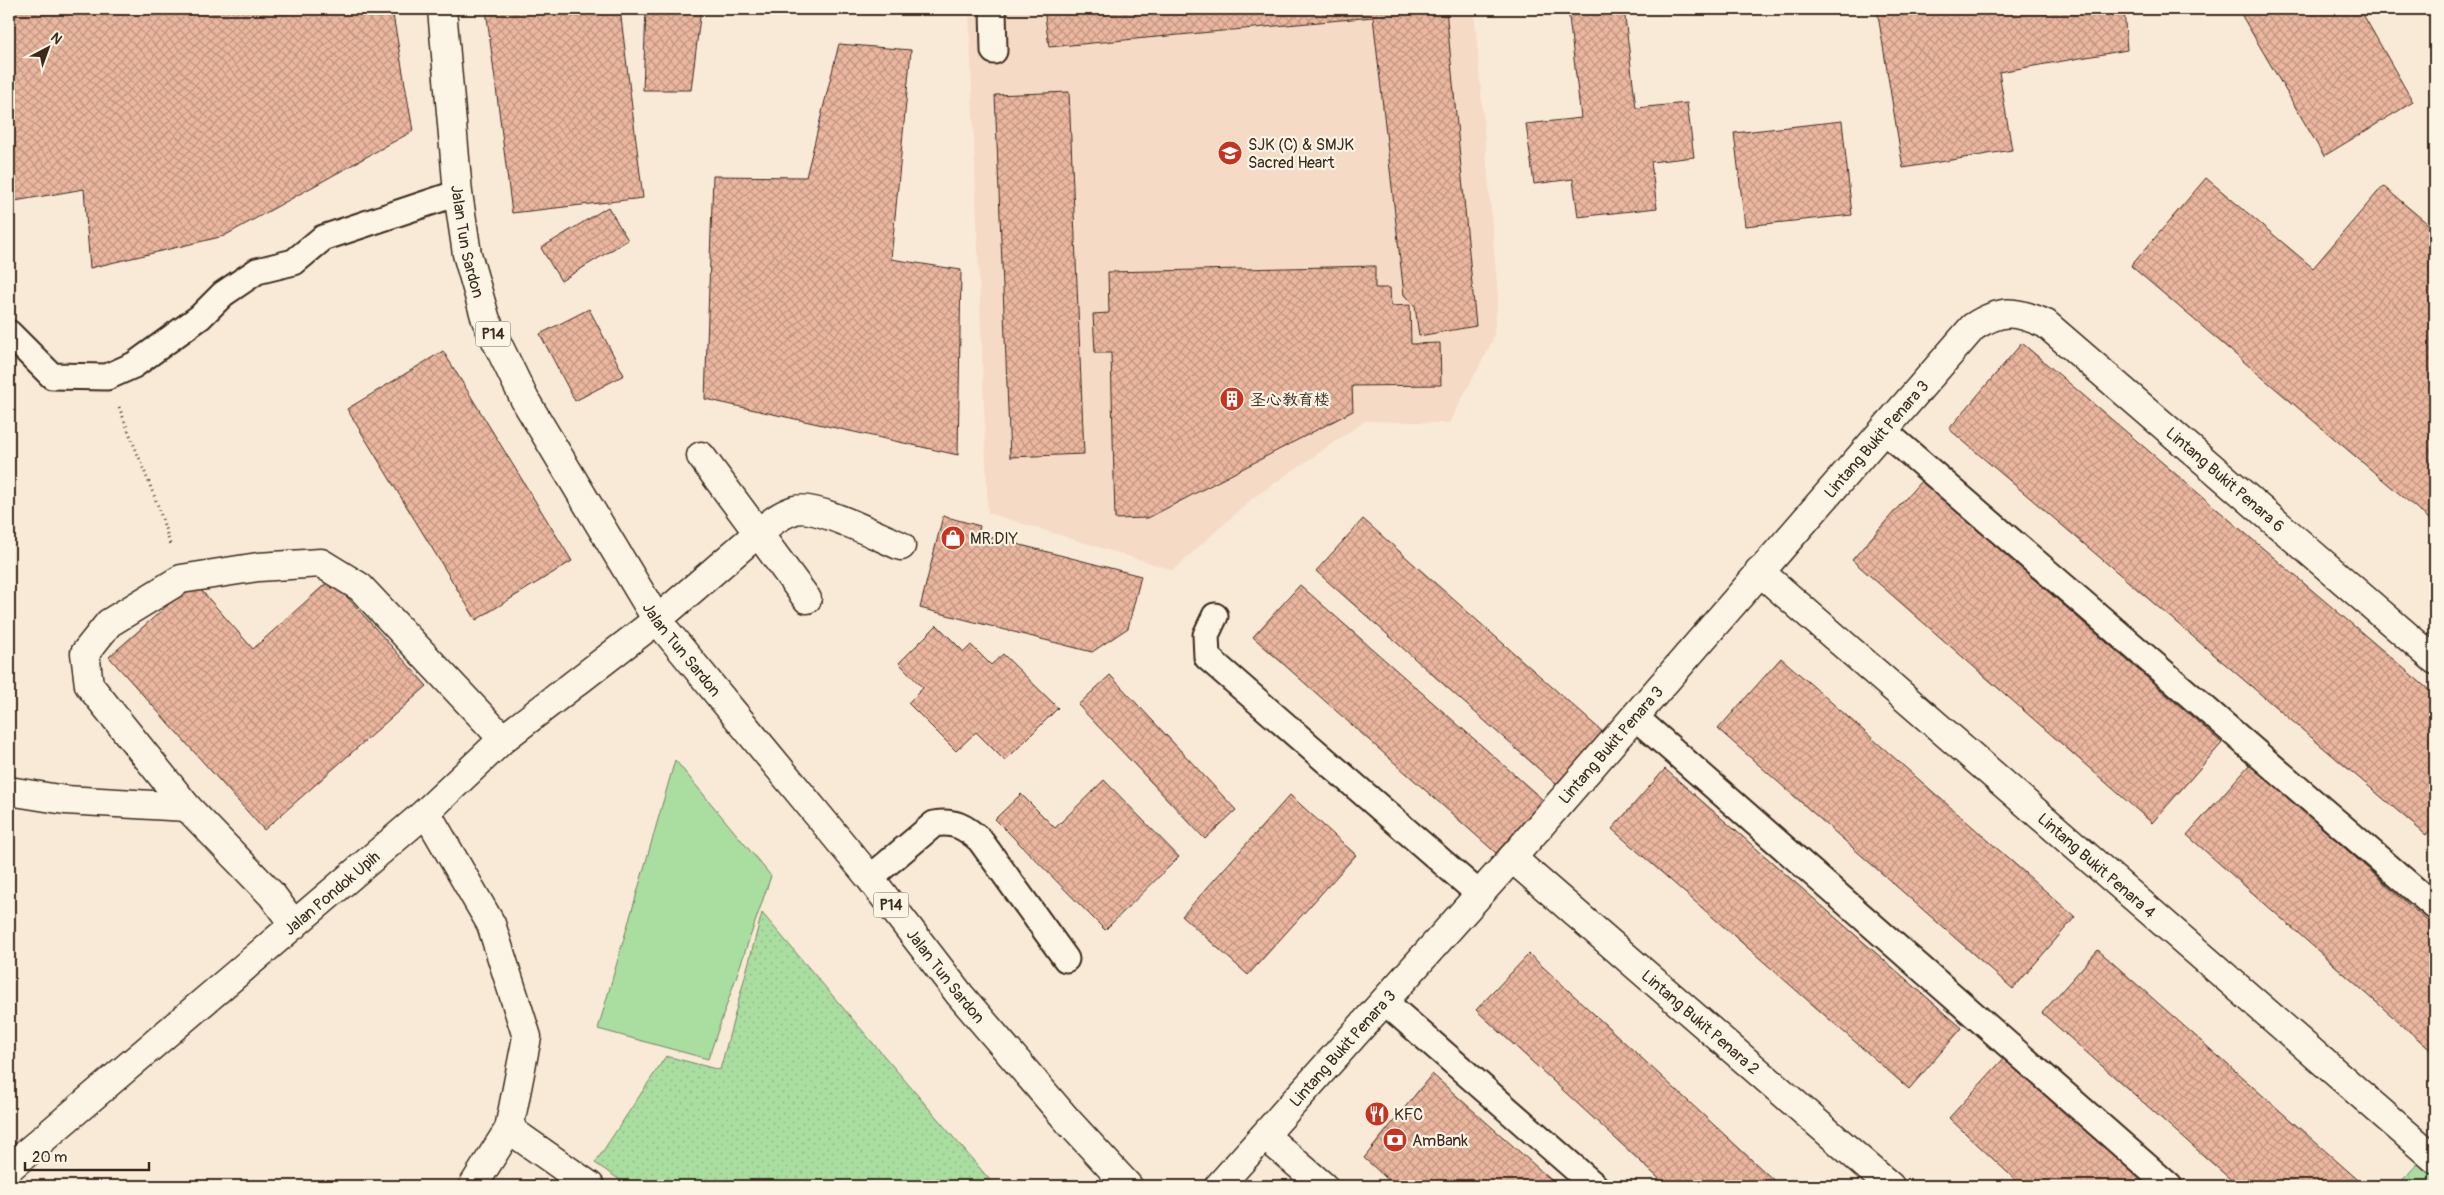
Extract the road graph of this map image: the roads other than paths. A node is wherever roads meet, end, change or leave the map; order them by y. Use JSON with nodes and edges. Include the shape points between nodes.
{"nodes":[{"id":1,"x":442,"y":9,"type":"edge"},
{"id":2,"x":993,"y":9,"type":"edge"},
{"id":3,"x":994,"y":51,"type":"dead end"},
{"id":4,"x":458,"y":193,"type":"junction"},
{"id":5,"x":2008,"y":312,"type":"joint"},
{"id":6,"x":9,"y":333,"type":"edge"},
{"id":7,"x":1883,"y":430,"type":"junction"},
{"id":8,"x":701,"y":456,"type":"dead end"},
{"id":9,"x":758,"y":533,"type":"junction"},
{"id":10,"x":901,"y":546,"type":"dead end"},
{"id":11,"x":1759,"y":571,"type":"junction"},
{"id":12,"x":807,"y":599,"type":"dead end"},
{"id":13,"x":1214,"y":616,"type":"dead end"},
{"id":14,"x":657,"y":620,"type":"junction"},
{"id":15,"x":2435,"y":660,"type":"edge"},
{"id":16,"x":1635,"y":717,"type":"junction"},
{"id":17,"x":503,"y":739,"type":"junction"},
{"id":18,"x":9,"y":791,"type":"edge"},
{"id":19,"x":188,"y":807,"type":"junction"},
{"id":20,"x":426,"y":812,"type":"junction"},
{"id":21,"x":1512,"y":858,"type":"junction"},
{"id":22,"x":870,"y":878,"type":"junction"},
{"id":23,"x":1480,"y":894,"type":"junction"},
{"id":24,"x":2435,"y":908,"type":"edge"},
{"id":25,"x":294,"y":925,"type":"junction"},
{"id":26,"x":1066,"y":959,"type":"dead end"},
{"id":27,"x":1385,"y":1002,"type":"junction"},
{"id":28,"x":509,"y":1129,"type":"junction"},
{"id":29,"x":1265,"y":1136,"type":"junction"},
{"id":30,"x":2435,"y":1159,"type":"edge"},
{"id":31,"x":9,"y":1168,"type":"edge"},
{"id":32,"x":473,"y":1186,"type":"edge"},
{"id":33,"x":590,"y":1186,"type":"edge"},
{"id":34,"x":1128,"y":1186,"type":"edge"},
{"id":35,"x":1219,"y":1186,"type":"edge"},
{"id":36,"x":1322,"y":1186,"type":"edge"},
{"id":37,"x":1595,"y":1186,"type":"edge"},
{"id":38,"x":1890,"y":1186,"type":"edge"},
{"id":39,"x":2169,"y":1186,"type":"edge"}],
"edges":[{"from":1,"to":4,"type":"street","name":"Jalan Tun Sardon","number":"P14"},
{"from":2,"to":3,"type":"lane"},
{"from":4,"to":6,"type":"lane","via":[[323,238],[294,262],[257,271],[134,365],[106,377],[52,376]]},
{"from":4,"to":14,"type":"street","name":"Jalan Tun Sardon","number":"P14","via":[[467,254],[486,320],[525,400]]},
{"from":5,"to":7,"type":"street","name":"Lintang Bukit Penara 3","via":[[1990,316],[1973,327]]},
{"from":5,"to":15,"type":"street","name":"Lintang Bukit Penara 6","via":[[2026,315],[2046,324]]},
{"from":7,"to":11,"type":"street","name":"Lintang Bukit Penara 3"},
{"from":7,"to":24,"type":"lane"},
{"from":8,"to":9,"type":"street"},
{"from":9,"to":10,"type":"street","name":"Jalan Pondok Upih","via":[[774,520],[796,510],[820,512]]},
{"from":9,"to":12,"type":"street"},
{"from":9,"to":14,"type":"street","name":"Jalan Pondok Upih"},
{"from":11,"to":16,"type":"street","name":"Lintang Bukit Penara 3"},
{"from":11,"to":30,"type":"street","name":"Lintang Bukit Penara 4"},
{"from":13,"to":23,"type":"lane","via":[[1206,635],[1207,657]]},
{"from":14,"to":17,"type":"street","name":"Jalan Pondok Upih"},
{"from":14,"to":22,"type":"street","name":"Jalan Tun Sardon","number":"P14"},
{"from":16,"to":21,"type":"street","name":"Lintang Bukit Penara 3"},
{"from":16,"to":39,"type":"lane"},
{"from":17,"to":19,"type":"street","via":[[360,587],[320,563],[258,567],[181,579],[109,623],[85,653],[89,685]]},
{"from":17,"to":20,"type":"street","name":"Jalan Pondok Upih"},
{"from":18,"to":19,"type":"street","via":[[64,800]]},
{"from":19,"to":25,"type":"street","via":[[272,895]]},
{"from":20,"to":25,"type":"street","name":"Jalan Pondok Upih"},
{"from":20,"to":28,"type":"street","via":[[491,924],[527,1037]]},
{"from":21,"to":23,"type":"street","name":"Lintang Bukit Penara 3"},
{"from":21,"to":38,"type":"street","name":"Lintang Bukit Penara 2"},
{"from":22,"to":26,"type":"lane","via":[[934,824],[948,821],[964,827],[980,840]]},
{"from":22,"to":34,"type":"street","name":"Jalan Tun Sardon","number":"P14","via":[[960,995]]},
{"from":23,"to":27,"type":"street","name":"Lintang Bukit Penara 3"},
{"from":25,"to":31,"type":"street","name":"Jalan Pondok Upih"},
{"from":27,"to":29,"type":"street","name":"Lintang Bukit Penara 3"},
{"from":27,"to":37,"type":"lane"},
{"from":28,"to":32,"type":"street"},
{"from":28,"to":33,"type":"street"},
{"from":29,"to":35,"type":"street","name":"Lintang Bukit Penara 3"},
{"from":29,"to":36,"type":"street"}]}
